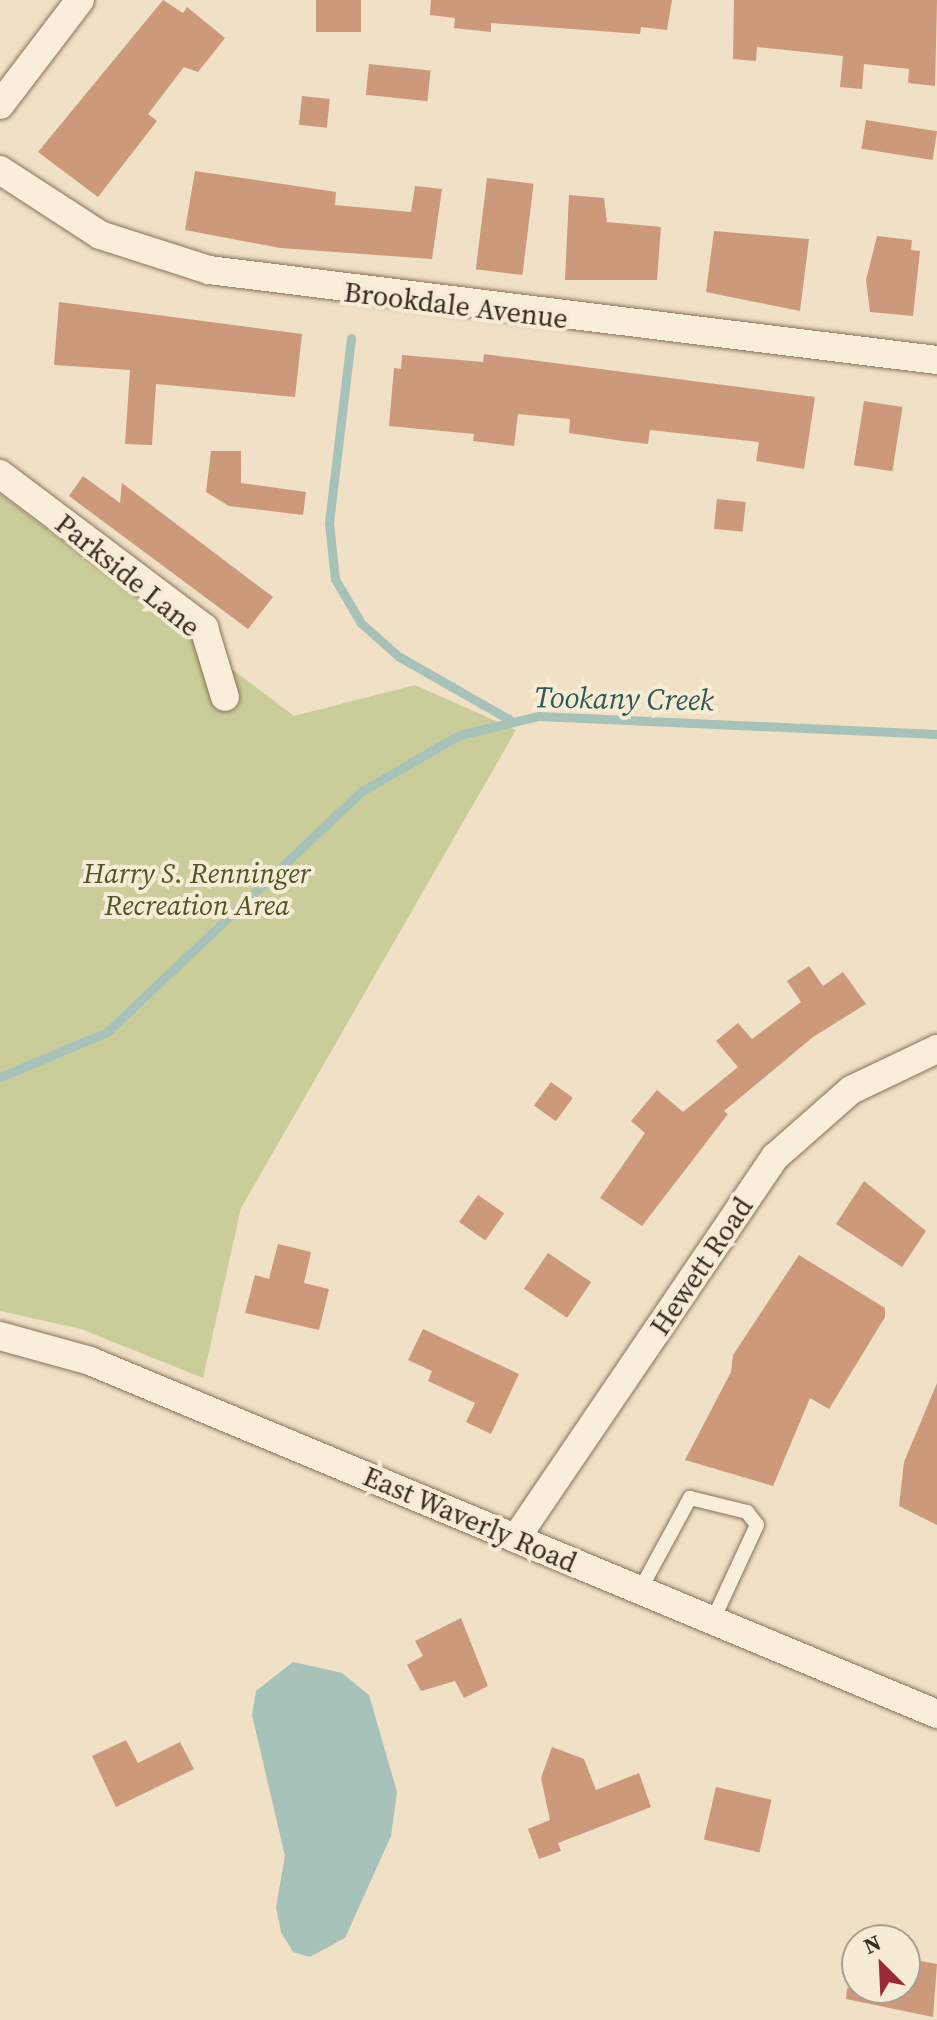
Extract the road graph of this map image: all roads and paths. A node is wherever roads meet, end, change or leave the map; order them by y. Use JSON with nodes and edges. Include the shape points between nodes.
{"nodes":[{"id":1,"x":80,"y":0,"type":"edge"},
{"id":2,"x":0,"y":105,"type":"edge"},
{"id":3,"x":0,"y":170,"type":"edge"},
{"id":4,"x":937,"y":360,"type":"edge"},
{"id":5,"x":0,"y":474,"type":"edge"},
{"id":6,"x":225,"y":697,"type":"dead end"},
{"id":7,"x":937,"y":1049,"type":"edge"},
{"id":8,"x":0,"y":1336,"type":"edge"},
{"id":9,"x":516,"y":1538,"type":"junction"},
{"id":10,"x":640,"y":1590,"type":"junction"},
{"id":11,"x":713,"y":1620,"type":"junction"},
{"id":12,"x":937,"y":1714,"type":"edge"}],
"edges":[{"from":1,"to":2,"type":"street"},
{"from":3,"to":4,"type":"street","name":"Brookdale Avenue","via":[[100,235],[209,270]]},
{"from":5,"to":6,"type":"street","name":"Parkside Lane","via":[[204,628]]},
{"from":7,"to":9,"type":"street","name":"Hewett Road","via":[[851,1090],[775,1157]]},
{"from":8,"to":9,"type":"street","name":"East Waverly Road","via":[[90,1361]]},
{"from":9,"to":10,"type":"street","name":"East Waverly Road"},
{"from":10,"to":11,"type":"street","name":"East Waverly Road"},
{"from":10,"to":11,"type":"lane","via":[[690,1498],[747,1512],[757,1525]]},
{"from":11,"to":12,"type":"street","name":"East Waverly Road"}]}
